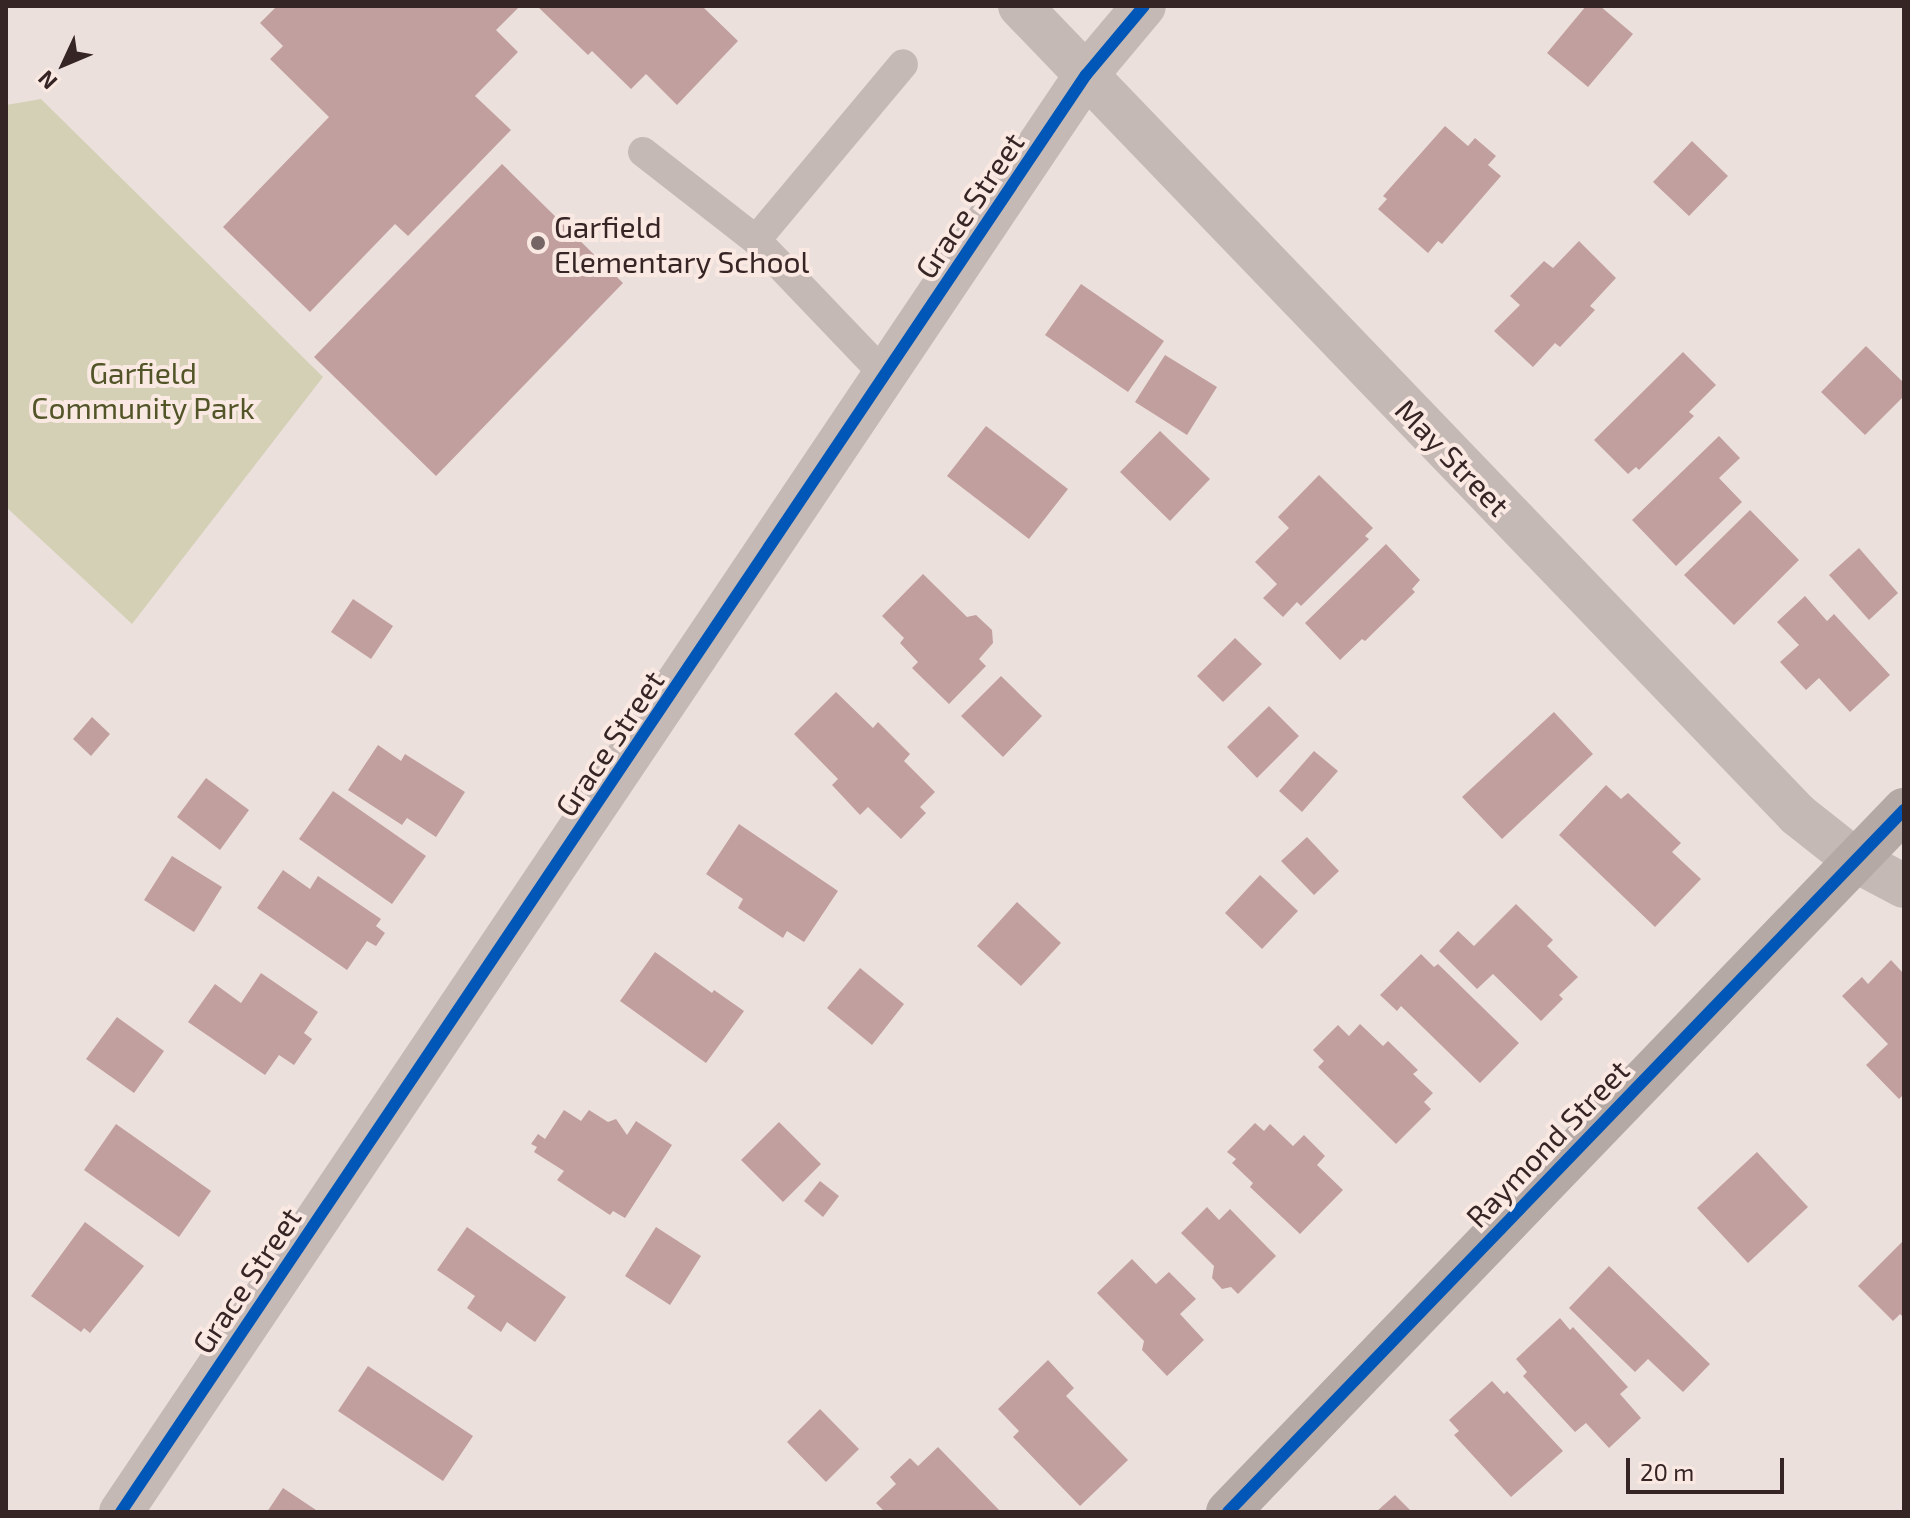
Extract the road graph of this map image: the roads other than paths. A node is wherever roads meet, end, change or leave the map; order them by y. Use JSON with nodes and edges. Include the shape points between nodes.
{"nodes":[{"id":1,"x":1020,"y":6,"type":"edge"},
{"id":2,"x":1144,"y":6,"type":"edge"},
{"id":3,"x":903,"y":64,"type":"dead end"},
{"id":4,"x":1086,"y":75,"type":"junction"},
{"id":5,"x":643,"y":152,"type":"dead end"},
{"id":6,"x":756,"y":240,"type":"junction"},
{"id":7,"x":887,"y":377,"type":"junction"},
{"id":8,"x":1904,"y":810,"type":"edge"},
{"id":9,"x":1855,"y":860,"type":"junction"},
{"id":10,"x":1904,"y":886,"type":"edge"},
{"id":11,"x":121,"y":1512,"type":"edge"},
{"id":12,"x":1228,"y":1512,"type":"edge"}],
"edges":[{"from":1,"to":4,"type":"street","name":"May Street"},
{"from":2,"to":4,"type":"street","name":"Grace Street"},
{"from":3,"to":6,"type":"lane"},
{"from":4,"to":7,"type":"street","name":"Grace Street"},
{"from":4,"to":9,"type":"street","name":"May Street","via":[[1798,815]]},
{"from":5,"to":6,"type":"lane"},
{"from":6,"to":7,"type":"lane"},
{"from":7,"to":11,"type":"street","name":"Grace Street"},
{"from":8,"to":9,"type":"street","name":"Raymond Street"},
{"from":9,"to":10,"type":"street","name":"May Street"},
{"from":9,"to":12,"type":"street","name":"Raymond Street"}]}
